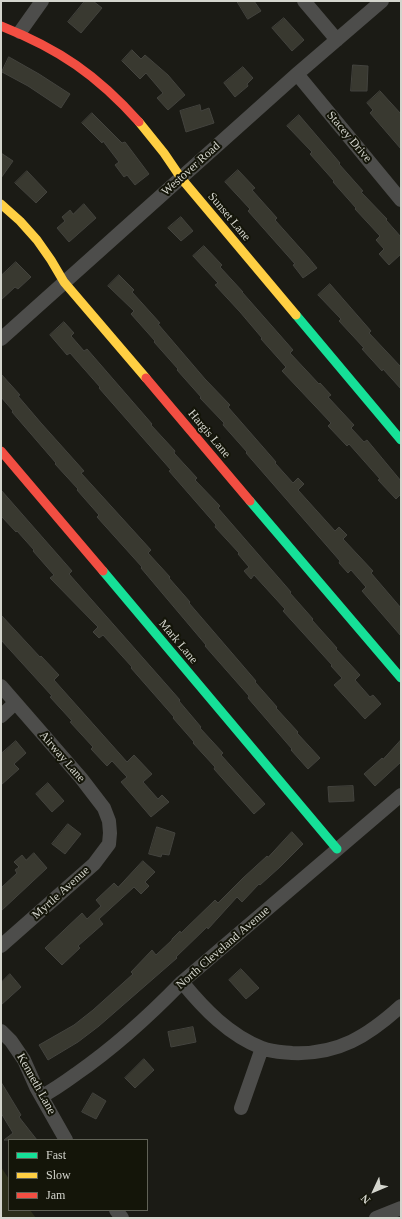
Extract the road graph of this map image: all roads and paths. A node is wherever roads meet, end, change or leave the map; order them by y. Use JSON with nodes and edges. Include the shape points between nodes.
{"nodes":[{"id":1,"x":42,"y":1,"type":"edge"},
{"id":2,"x":304,"y":1,"type":"edge"},
{"id":3,"x":382,"y":1,"type":"edge"},
{"id":4,"x":1,"y":26,"type":"edge"},
{"id":5,"x":20,"y":32,"type":"junction"},
{"id":6,"x":337,"y":40,"type":"junction"},
{"id":7,"x":297,"y":74,"type":"junction"},
{"id":8,"x":181,"y":178,"type":"junction"},
{"id":9,"x":401,"y":200,"type":"edge"},
{"id":10,"x":1,"y":204,"type":"edge"},
{"id":11,"x":64,"y":282,"type":"junction"},
{"id":12,"x":1,"y":339,"type":"edge"},
{"id":13,"x":401,"y":440,"type":"edge"},
{"id":14,"x":1,"y":451,"type":"edge"},
{"id":15,"x":401,"y":678,"type":"edge"},
{"id":16,"x":1,"y":686,"type":"edge"},
{"id":17,"x":15,"y":703,"type":"junction"},
{"id":18,"x":1,"y":716,"type":"edge"},
{"id":19,"x":401,"y":795,"type":"edge"},
{"id":20,"x":110,"y":833,"type":"joint"},
{"id":21,"x":337,"y":849,"type":"junction"},
{"id":22,"x":1,"y":946,"type":"edge"},
{"id":23,"x":182,"y":982,"type":"junction"},
{"id":24,"x":401,"y":1006,"type":"edge"},
{"id":25,"x":1,"y":1031,"type":"edge"},
{"id":26,"x":262,"y":1048,"type":"junction"},
{"id":27,"x":42,"y":1096,"type":"junction"},
{"id":28,"x":241,"y":1108,"type":"dead end"},
{"id":29,"x":65,"y":1139,"type":"edge"},
{"id":30,"x":401,"y":1208,"type":"edge"},
{"id":31,"x":376,"y":1218,"type":"edge"}],
"edges":[{"from":1,"to":5,"type":"street"},
{"from":2,"to":6,"type":"street"},
{"from":3,"to":6,"type":"street","name":"Westover Road"},
{"from":4,"to":5,"type":"street","name":"Sunset Lane"},
{"from":5,"to":8,"type":"street","name":"Sunset Lane","via":[[56,51],[106,87],[145,127]]},
{"from":6,"to":7,"type":"street","name":"Westover Road"},
{"from":7,"to":8,"type":"street","name":"Westover Road"},
{"from":7,"to":9,"type":"street","name":"Stacey Drive"},
{"from":8,"to":11,"type":"street","name":"Westover Road"},
{"from":8,"to":13,"type":"street","name":"Sunset Lane"},
{"from":10,"to":11,"type":"street","name":"Hargis Lane","via":[[41,244]]},
{"from":11,"to":12,"type":"street","name":"Westover Road"},
{"from":11,"to":15,"type":"street","name":"Hargis Lane"},
{"from":14,"to":21,"type":"street","name":"Mark Lane"},
{"from":16,"to":17,"type":"street","name":"Airway Lane"},
{"from":17,"to":18,"type":"street"},
{"from":17,"to":20,"type":"street","name":"Airway Lane","via":[[104,808]]},
{"from":19,"to":21,"type":"street","name":"North Cleveland Avenue"},
{"from":20,"to":22,"type":"street","name":"Myrtle Avenue","via":[[109,844],[94,864]]},
{"from":21,"to":23,"type":"street","name":"North Cleveland Avenue"},
{"from":23,"to":26,"type":"street","via":[[215,1018]]},
{"from":23,"to":27,"type":"street","name":"North Cleveland Avenue","via":[[130,1033]]},
{"from":24,"to":26,"type":"street","via":[[377,1027],[340,1046],[302,1053]]},
{"from":25,"to":27,"type":"street","name":"Kenneth Lane","via":[[24,1060]]},
{"from":26,"to":28,"type":"street"},
{"from":27,"to":29,"type":"street","name":"Kenneth Lane"},
{"from":30,"to":31,"type":"street"}]}
